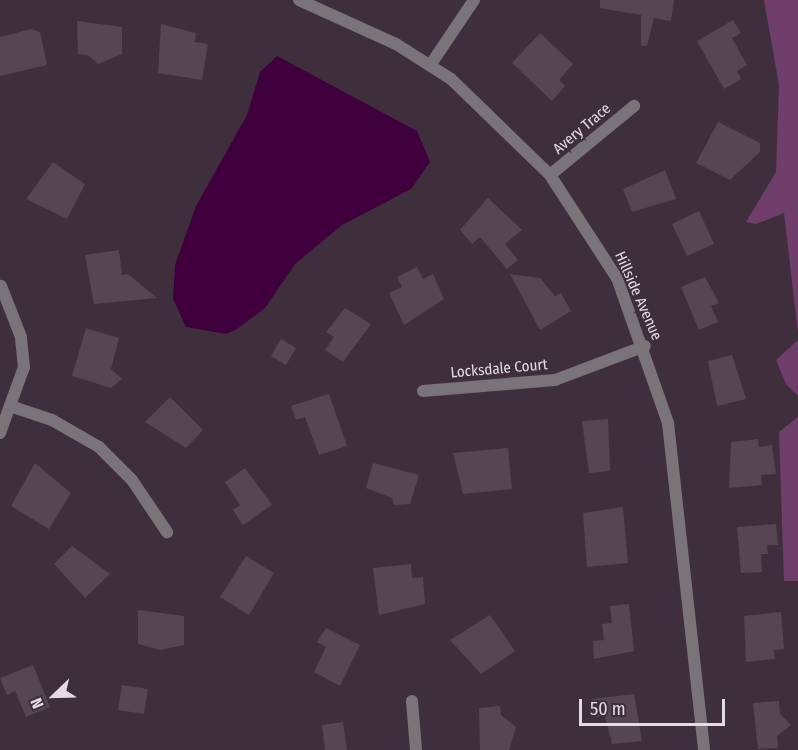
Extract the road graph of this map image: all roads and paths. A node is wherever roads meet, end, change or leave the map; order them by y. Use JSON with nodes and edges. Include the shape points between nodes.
{"nodes":[{"id":1,"x":298,"y":0,"type":"edge"},
{"id":2,"x":474,"y":0,"type":"edge"},
{"id":3,"x":431,"y":64,"type":"junction"},
{"id":4,"x":634,"y":106,"type":"dead end"},
{"id":5,"x":550,"y":175,"type":"junction"},
{"id":6,"x":1,"y":286,"type":"edge"},
{"id":7,"x":645,"y":346,"type":"junction"},
{"id":8,"x":423,"y":391,"type":"dead end"},
{"id":9,"x":13,"y":407,"type":"junction"},
{"id":10,"x":0,"y":434,"type":"edge"},
{"id":11,"x":167,"y":532,"type":"dead end"},
{"id":12,"x":412,"y":701,"type":"dead end"},
{"id":13,"x":416,"y":750,"type":"edge"},
{"id":14,"x":704,"y":750,"type":"edge"}],
"edges":[{"from":1,"to":3,"type":"street","name":"Hillside Avenue"},
{"from":2,"to":3,"type":"street"},
{"from":3,"to":5,"type":"street","name":"Hillside Avenue"},
{"from":4,"to":5,"type":"street","name":"Avery Trace"},
{"from":5,"to":7,"type":"street","name":"Hillside Avenue","via":[[617,278]]},
{"from":6,"to":9,"type":"street","via":[[23,357]]},
{"from":7,"to":8,"type":"street","name":"Locksdale Court","via":[[555,380]]},
{"from":7,"to":14,"type":"street","name":"Hillside Avenue","via":[[670,433]]},
{"from":9,"to":10,"type":"street"},
{"from":9,"to":11,"type":"street","via":[[52,420],[99,447],[132,480]]},
{"from":12,"to":13,"type":"street"}]}
